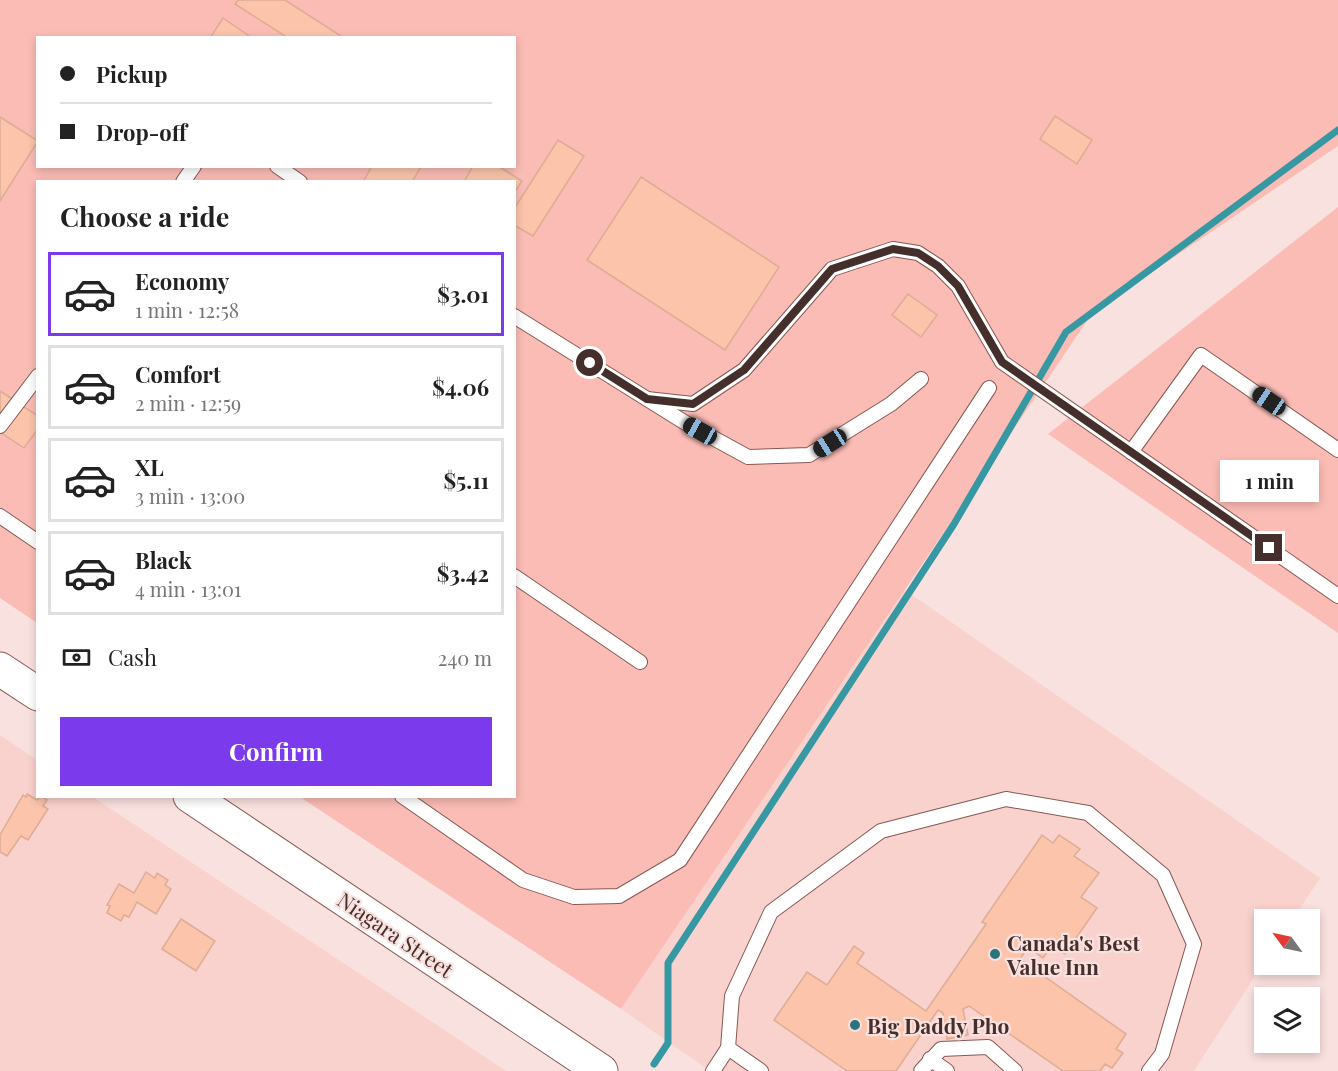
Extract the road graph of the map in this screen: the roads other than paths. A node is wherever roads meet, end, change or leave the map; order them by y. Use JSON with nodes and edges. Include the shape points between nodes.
{"nodes":[{"id":1,"x":280,"y":168,"type":"edge"},
{"id":2,"x":297,"y":180,"type":"edge"},
{"id":3,"x":516,"y":317,"type":"edge"},
{"id":4,"x":36,"y":379,"type":"edge"},
{"id":5,"x":921,"y":379,"type":"dead end"},
{"id":6,"x":989,"y":388,"type":"dead end"},
{"id":7,"x":647,"y":399,"type":"junction"},
{"id":8,"x":0,"y":426,"type":"edge"},
{"id":9,"x":1338,"y":450,"type":"edge"},
{"id":10,"x":1131,"y":452,"type":"junction"},
{"id":11,"x":0,"y":516,"type":"edge"},
{"id":12,"x":36,"y":541,"type":"edge"},
{"id":13,"x":516,"y":577,"type":"edge"},
{"id":14,"x":1338,"y":596,"type":"edge"},
{"id":15,"x":640,"y":662,"type":"dead end"},
{"id":16,"x":0,"y":669,"type":"edge"},
{"id":17,"x":36,"y":693,"type":"edge"},
{"id":18,"x":193,"y":798,"type":"edge"},
{"id":19,"x":405,"y":798,"type":"edge"},
{"id":20,"x":728,"y":1048,"type":"junction"},
{"id":21,"x":930,"y":1059,"type":"junction"},
{"id":22,"x":601,"y":1071,"type":"edge"},
{"id":23,"x":712,"y":1071,"type":"edge"},
{"id":24,"x":761,"y":1071,"type":"edge"},
{"id":25,"x":921,"y":1071,"type":"edge"},
{"id":26,"x":948,"y":1071,"type":"edge"},
{"id":27,"x":1015,"y":1071,"type":"edge"},
{"id":28,"x":1149,"y":1071,"type":"edge"}],
"edges":[{"from":1,"to":2,"type":"lane"},
{"from":3,"to":7,"type":"lane"},
{"from":4,"to":8,"type":"lane"},
{"from":5,"to":7,"type":"lane","via":[[891,404],[809,456],[748,457]]},
{"from":6,"to":19,"type":"lane","via":[[680,860],[619,896],[574,897],[523,880]]},
{"from":7,"to":10,"type":"lane","via":[[693,404],[744,370],[832,269],[893,249],[918,253],[938,266],[958,286],[1002,362]]},
{"from":9,"to":10,"type":"lane","via":[[1201,355]]},
{"from":10,"to":14,"type":"lane"},
{"from":11,"to":12,"type":"lane"},
{"from":13,"to":15,"type":"lane"},
{"from":16,"to":17,"type":"main road"},
{"from":18,"to":22,"type":"main road","name":"Niagara Street"},
{"from":20,"to":23,"type":"lane"},
{"from":20,"to":24,"type":"lane"},
{"from":20,"to":28,"type":"lane","via":[[732,996],[771,912],[881,831],[1006,799],[1088,813],[1162,875],[1194,944],[1162,1054]]},
{"from":21,"to":25,"type":"lane"},
{"from":21,"to":26,"type":"lane"},
{"from":21,"to":27,"type":"lane","via":[[941,1049],[988,1047]]}]}
